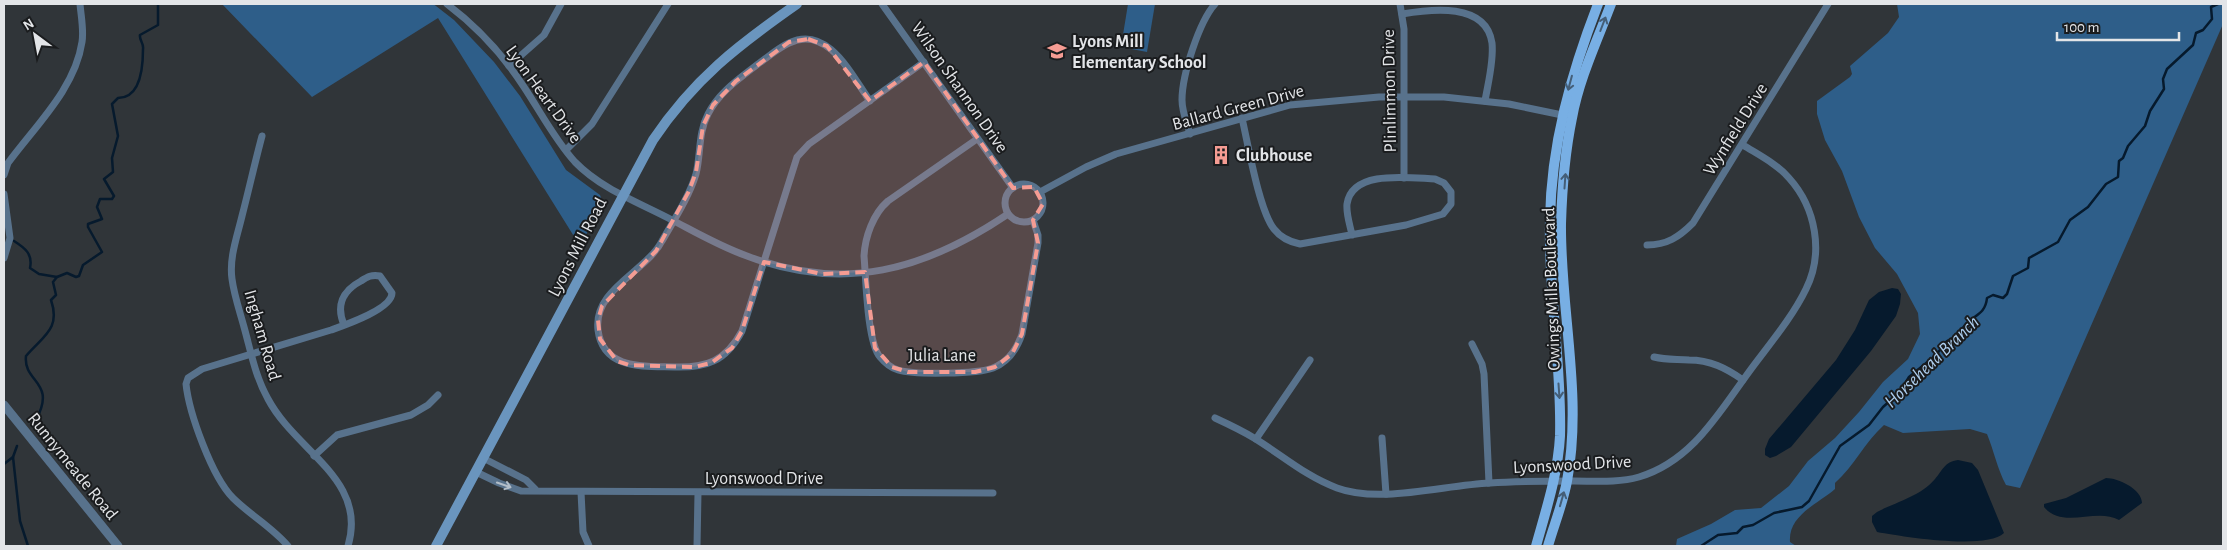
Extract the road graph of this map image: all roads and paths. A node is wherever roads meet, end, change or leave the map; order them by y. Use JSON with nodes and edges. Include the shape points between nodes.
{"nodes":[{"id":1,"x":80,"y":4,"type":"edge"},
{"id":2,"x":561,"y":4,"type":"edge"},
{"id":3,"x":668,"y":4,"type":"edge"},
{"id":4,"x":796,"y":4,"type":"edge"},
{"id":5,"x":882,"y":4,"type":"edge"},
{"id":6,"x":1215,"y":4,"type":"edge"},
{"id":7,"x":1400,"y":4,"type":"edge"},
{"id":8,"x":1598,"y":4,"type":"edge"},
{"id":9,"x":1611,"y":4,"type":"edge"},
{"id":10,"x":1828,"y":4,"type":"edge"},
{"id":11,"x":450,"y":5,"type":"edge"},
{"id":12,"x":1402,"y":14,"type":"junction"},
{"id":13,"x":924,"y":62,"type":"junction"},
{"id":14,"x":509,"y":66,"type":"junction"},
{"id":15,"x":1404,"y":97,"type":"junction"},
{"id":16,"x":870,"y":101,"type":"junction"},
{"id":17,"x":1485,"y":101,"type":"junction"},
{"id":18,"x":1567,"y":116,"type":"junction"},
{"id":19,"x":1242,"y":118,"type":"junction"},
{"id":20,"x":1190,"y":134,"type":"junction"},
{"id":21,"x":262,"y":136,"type":"dead end"},
{"id":22,"x":976,"y":139,"type":"junction"},
{"id":23,"x":1743,"y":145,"type":"junction"},
{"id":24,"x":566,"y":150,"type":"junction"},
{"id":25,"x":4,"y":175,"type":"edge"},
{"id":26,"x":1404,"y":178,"type":"junction"},
{"id":27,"x":1013,"y":188,"type":"junction"},
{"id":28,"x":1040,"y":192,"type":"junction"},
{"id":29,"x":4,"y":194,"type":"edge"},
{"id":30,"x":623,"y":195,"type":"junction"},
{"id":31,"x":1008,"y":214,"type":"junction"},
{"id":32,"x":673,"y":220,"type":"junction"},
{"id":33,"x":1033,"y":220,"type":"junction"},
{"id":34,"x":1352,"y":235,"type":"junction"},
{"id":35,"x":1647,"y":244,"type":"dead end"},
{"id":36,"x":4,"y":258,"type":"edge"},
{"id":37,"x":764,"y":262,"type":"junction"},
{"id":38,"x":865,"y":272,"type":"junction"},
{"id":39,"x":344,"y":325,"type":"junction"},
{"id":40,"x":1472,"y":344,"type":"dead end"},
{"id":41,"x":252,"y":355,"type":"junction"},
{"id":42,"x":1654,"y":356,"type":"dead end"},
{"id":43,"x":1310,"y":360,"type":"dead end"},
{"id":44,"x":1743,"y":380,"type":"junction"},
{"id":45,"x":438,"y":395,"type":"dead end"},
{"id":46,"x":4,"y":405,"type":"edge"},
{"id":47,"x":1215,"y":418,"type":"dead end"},
{"id":48,"x":1382,"y":438,"type":"dead end"},
{"id":49,"x":1256,"y":439,"type":"junction"},
{"id":50,"x":314,"y":456,"type":"junction"},
{"id":51,"x":483,"y":458,"type":"junction"},
{"id":52,"x":476,"y":472,"type":"junction"},
{"id":53,"x":1567,"y":481,"type":"junction"},
{"id":54,"x":1554,"y":482,"type":"junction"},
{"id":55,"x":1490,"y":483,"type":"junction"},
{"id":56,"x":535,"y":489,"type":"junction"},
{"id":57,"x":581,"y":492,"type":"junction"},
{"id":58,"x":698,"y":493,"type":"junction"},
{"id":59,"x":993,"y":493,"type":"dead end"},
{"id":60,"x":1386,"y":494,"type":"junction"},
{"id":61,"x":118,"y":546,"type":"edge"},
{"id":62,"x":288,"y":546,"type":"edge"},
{"id":63,"x":348,"y":546,"type":"edge"},
{"id":64,"x":436,"y":546,"type":"edge"},
{"id":65,"x":589,"y":546,"type":"edge"},
{"id":66,"x":697,"y":546,"type":"edge"},
{"id":67,"x":1536,"y":546,"type":"edge"},
{"id":68,"x":1548,"y":546,"type":"edge"}],
"edges":[{"from":1,"to":25,"type":"street","via":[[82,40],[75,67],[64,88],[8,163]]},
{"from":2,"to":14,"type":"street","via":[[544,35]]},
{"from":3,"to":24,"type":"street","via":[[592,124]]},
{"from":4,"to":30,"type":"main road","name":"Lyons Mill Road","via":[[740,44],[688,92],[653,140]]},
{"from":5,"to":13,"type":"street","name":"Wilson Shannon Drive"},
{"from":6,"to":20,"type":"street","via":[[1204,20],[1182,90],[1182,110]]},
{"from":7,"to":12,"type":"street","name":"Plinlimmon Drive"},
{"from":8,"to":18,"type":"main road","name":"Owings Mills Boulevard","one_way":true,"via":[[1580,51]]},
{"from":18,"to":9,"type":"main road","name":"Owings Mills Boulevard","one_way":true},
{"from":10,"to":23,"type":"street","name":"Wynfield Drive"},
{"from":11,"to":14,"type":"street","name":"Lyon Heart Drive"},
{"from":12,"to":15,"type":"street","name":"Plinlimmon Drive"},
{"from":12,"to":17,"type":"street","via":[[1424,10],[1460,12],[1482,22],[1490,35],[1492,51]]},
{"from":13,"to":16,"type":"street"},
{"from":13,"to":22,"type":"street","name":"Wilson Shannon Drive"},
{"from":14,"to":24,"type":"street","name":"Lyon Heart Drive"},
{"from":15,"to":17,"type":"street","name":"Ballard Green Drive"},
{"from":15,"to":19,"type":"street","name":"Ballard Green Drive","via":[[1290,105]]},
{"from":15,"to":26,"type":"street","name":"Plinlimmon Drive"},
{"from":16,"to":32,"type":"street","via":[[841,59],[827,46],[808,39],[781,47],[732,84],[713,105],[703,126],[693,180]]},
{"from":16,"to":37,"type":"street","via":[[809,144],[797,157]]},
{"from":17,"to":18,"type":"street","name":"Ballard Green Drive"},
{"from":53,"to":18,"type":"main road","name":"Owings Mills Boulevard","one_way":true,"via":[[1572,404],[1561,224]]},
{"from":18,"to":54,"type":"main road","name":"Owings Mills Boulevard","one_way":true,"via":[[1554,162],[1550,220],[1560,403],[1560,437]]},
{"from":19,"to":20,"type":"street","name":"Ballard Green Drive"},
{"from":19,"to":34,"type":"street","via":[[1266,215],[1275,230],[1282,237],[1300,244]]},
{"from":20,"to":28,"type":"street","name":"Ballard Green Drive","via":[[1098,161]]},
{"from":21,"to":41,"type":"street","name":"Ingham Road","via":[[232,266],[233,286]]},
{"from":22,"to":27,"type":"street","name":"Wilson Shannon Drive"},
{"from":22,"to":38,"type":"street","name":"Julia Lane","via":[[881,207],[864,248]]},
{"from":23,"to":35,"type":"street","name":"Wynfield Drive","via":[[1693,223],[1677,238]]},
{"from":23,"to":44,"type":"street","name":"Lyonswood Drive","via":[[1779,168],[1798,190],[1811,215],[1816,245],[1813,274],[1803,295]]},
{"from":24,"to":30,"type":"street","name":"Lyon Heart Drive","via":[[585,171]]},
{"from":26,"to":34,"type":"street","via":[[1367,180],[1350,193],[1347,206]]},
{"from":26,"to":34,"type":"street","via":[[1435,179],[1444,183],[1451,192],[1449,208],[1439,216],[1406,226]]},
{"from":27,"to":28,"type":"street","via":[[1027,184]]},
{"from":27,"to":31,"type":"street","via":[[1005,200]]},
{"from":28,"to":33,"type":"street","via":[[1042,211]]},
{"from":29,"to":36,"type":"street","via":[[10,238]]},
{"from":30,"to":32,"type":"street"},
{"from":30,"to":51,"type":"main road","name":"Lyons Mill Road"},
{"from":31,"to":33,"type":"street","via":[[1019,222]]},
{"from":31,"to":38,"type":"street","via":[[961,244],[938,254]]},
{"from":32,"to":37,"type":"street","via":[[723,246]]},
{"from":32,"to":37,"type":"street","via":[[656,251],[609,295],[602,306],[598,320],[600,339],[617,361],[629,365],[694,367],[718,359],[732,348],[742,331]]},
{"from":33,"to":38,"type":"street","name":"Julia Lane","via":[[1038,243],[1019,344],[1006,360],[985,370],[908,372],[884,362],[872,340]]},
{"from":37,"to":38,"type":"street","via":[[822,274]]},
{"from":39,"to":39,"type":"street","via":[[389,302],[392,293],[380,276],[368,277],[344,294],[340,310]]},
{"from":39,"to":41,"type":"street"},
{"from":40,"to":55,"type":"street","via":[[1484,374]]},
{"from":41,"to":50,"type":"street","name":"Ingham Road","via":[[260,384],[277,414]]},
{"from":41,"to":62,"type":"street","via":[[193,373],[188,378],[187,392],[206,453],[222,485]]},
{"from":42,"to":44,"type":"street","via":[[1664,360],[1712,363]]},
{"from":43,"to":49,"type":"street"},
{"from":44,"to":53,"type":"street","name":"Lyonswood Drive","via":[[1696,442],[1657,470],[1630,479]]},
{"from":45,"to":50,"type":"street","via":[[411,415],[337,435]]},
{"from":46,"to":61,"type":"street","name":"Runnymeade Road"},
{"from":47,"to":49,"type":"street","name":"Lyonswood Drive"},
{"from":48,"to":60,"type":"street"},
{"from":49,"to":60,"type":"street","name":"Lyonswood Drive","via":[[1296,468],[1324,483],[1353,492]]},
{"from":50,"to":63,"type":"street","name":"Ingham Road","via":[[347,495],[353,522]]},
{"from":51,"to":52,"type":"main road","name":"Lyons Mill Road"},
{"from":51,"to":56,"type":"street","via":[[526,480]]},
{"from":52,"to":56,"type":"street","name":"Lyonswood Drive","one_way":true,"via":[[521,491]]},
{"from":52,"to":64,"type":"main road","name":"Lyons Mill Road"},
{"from":53,"to":54,"type":"street","name":"Lyonswood Drive"},
{"from":68,"to":53,"type":"main road","name":"Owings Mills Boulevard","one_way":true},
{"from":54,"to":55,"type":"street","name":"Lyonswood Drive"},
{"from":54,"to":67,"type":"main road","name":"Owings Mills Boulevard"},
{"from":55,"to":60,"type":"street","name":"Lyonswood Drive"},
{"from":56,"to":57,"type":"street","name":"Lyonswood Drive"},
{"from":57,"to":58,"type":"street","name":"Lyonswood Drive"},
{"from":57,"to":65,"type":"street","via":[[583,532]]},
{"from":58,"to":59,"type":"street","name":"Lyonswood Drive"},
{"from":58,"to":66,"type":"street"}]}
